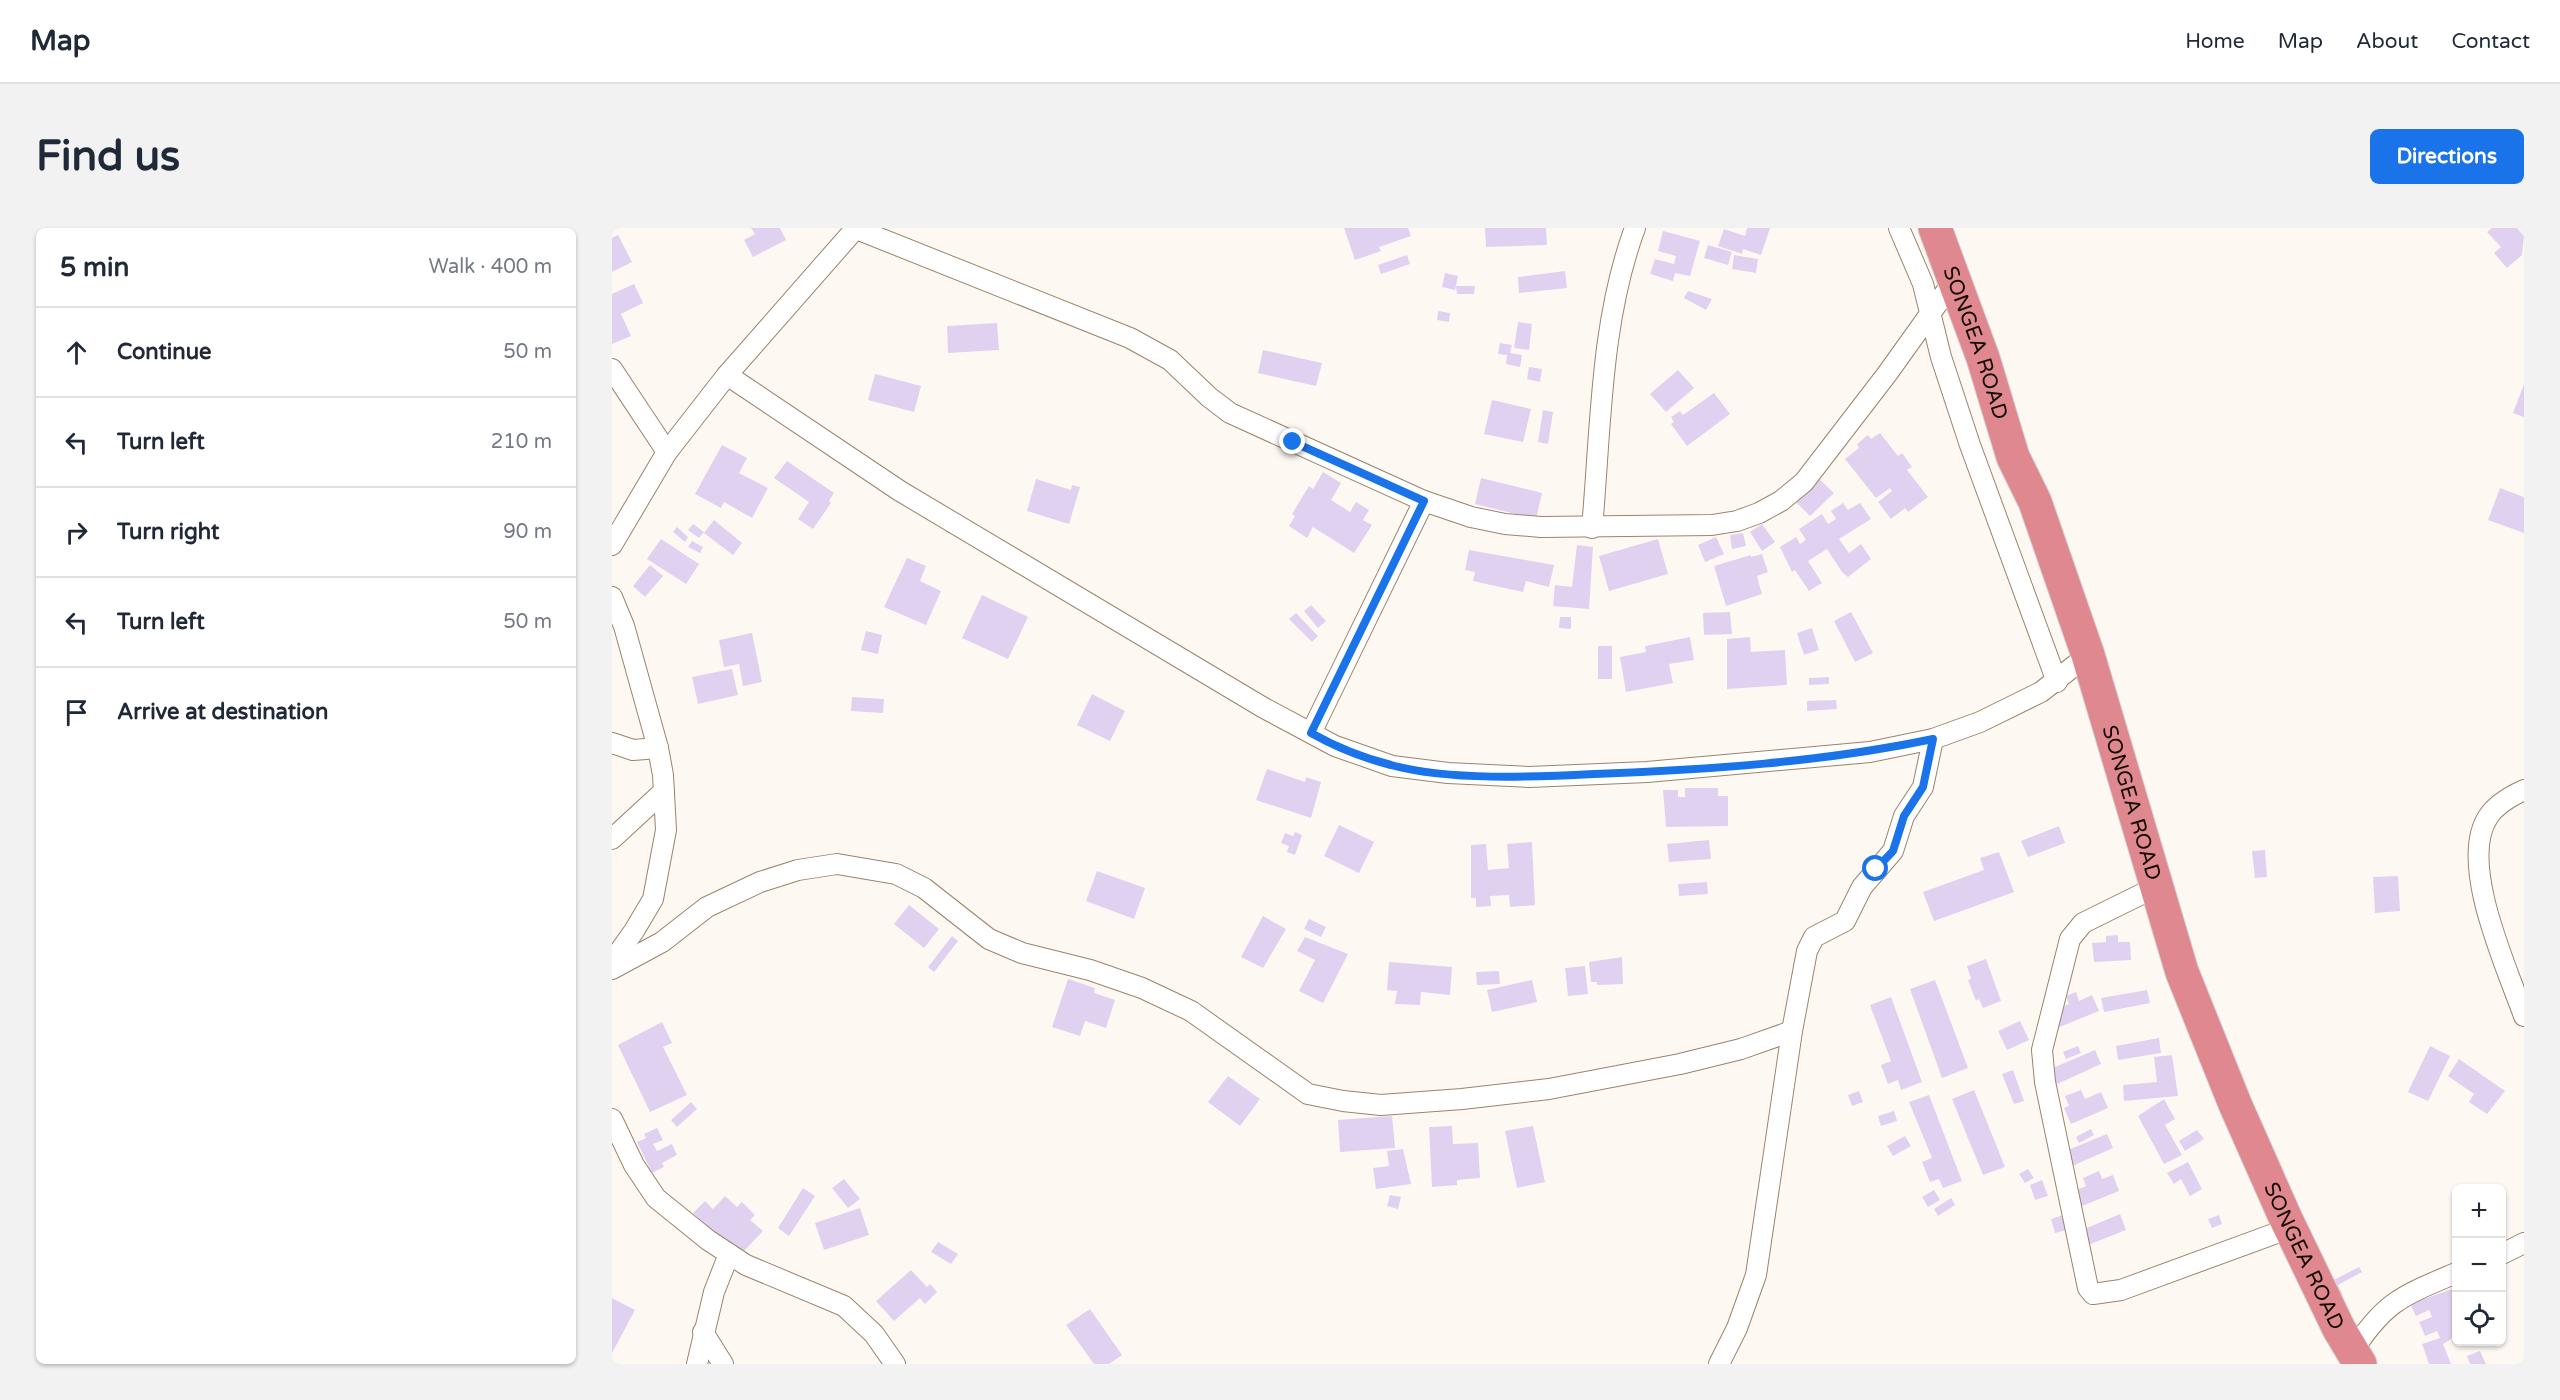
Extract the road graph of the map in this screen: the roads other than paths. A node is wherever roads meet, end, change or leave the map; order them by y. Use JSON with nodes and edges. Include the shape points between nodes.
{"nodes":[{"id":1,"x":855,"y":228,"type":"edge"},
{"id":2,"x":1635,"y":228,"type":"edge"},
{"id":3,"x":1899,"y":228,"type":"edge"},
{"id":4,"x":1935,"y":228,"type":"edge"},
{"id":5,"x":1955,"y":279,"type":"junction"},
{"id":6,"x":1932,"y":309,"type":"junction"},
{"id":7,"x":612,"y":369,"type":"edge"},
{"id":8,"x":727,"y":375,"type":"junction"},
{"id":9,"x":667,"y":452,"type":"junction"},
{"id":10,"x":1424,"y":501,"type":"junction"},
{"id":11,"x":1592,"y":528,"type":"junction"},
{"id":12,"x":612,"y":544,"type":"edge"},
{"id":13,"x":612,"y":597,"type":"edge"},
{"id":14,"x":2088,"y":655,"type":"junction"},
{"id":15,"x":2057,"y":682,"type":"junction"},
{"id":16,"x":1311,"y":733,"type":"junction"},
{"id":17,"x":1933,"y":739,"type":"junction"},
{"id":18,"x":612,"y":743,"type":"edge"},
{"id":19,"x":658,"y":748,"type":"junction"},
{"id":20,"x":2524,"y":790,"type":"edge"},
{"id":21,"x":664,"y":791,"type":"junction"},
{"id":22,"x":612,"y":839,"type":"edge"},
{"id":23,"x":2156,"y":887,"type":"junction"},
{"id":24,"x":612,"y":962,"type":"edge"},
{"id":25,"x":612,"y":969,"type":"edge"},
{"id":26,"x":2524,"y":1016,"type":"edge"},
{"id":27,"x":1792,"y":1031,"type":"junction"},
{"id":28,"x":612,"y":1119,"type":"edge"},
{"id":29,"x":2290,"y":1228,"type":"junction"},
{"id":30,"x":2524,"y":1243,"type":"edge"},
{"id":31,"x":2506,"y":1252,"type":"edge"},
{"id":32,"x":729,"y":1254,"type":"junction"},
{"id":33,"x":2452,"y":1275,"type":"edge"},
{"id":34,"x":703,"y":1332,"type":"junction"},
{"id":35,"x":2356,"y":1358,"type":"edge"},
{"id":36,"x":697,"y":1364,"type":"edge"},
{"id":37,"x":723,"y":1364,"type":"edge"},
{"id":38,"x":895,"y":1364,"type":"edge"},
{"id":39,"x":1719,"y":1364,"type":"edge"}],
"edges":[{"from":1,"to":8,"type":"street"},
{"from":1,"to":10,"type":"street","via":[[1130,338],[1170,360],[1230,413]]},
{"from":2,"to":11,"type":"street","via":[[1624,256],[1610,336]]},
{"from":3,"to":6,"type":"street"},
{"from":4,"to":5,"type":"highway","name":"SONGEA ROAD"},
{"from":5,"to":6,"type":"street"},
{"from":5,"to":14,"type":"highway","name":"SONGEA ROAD","via":[[2013,457],[2035,502]]},
{"from":6,"to":11,"type":"street","via":[[1818,466],[1780,501],[1737,520],[1712,525]]},
{"from":6,"to":15,"type":"street","via":[[1941,357],[1970,446]]},
{"from":7,"to":9,"type":"street"},
{"from":8,"to":9,"type":"street"},
{"from":8,"to":16,"type":"street","via":[[900,491]]},
{"from":9,"to":12,"type":"street"},
{"from":10,"to":11,"type":"street","via":[[1505,524]]},
{"from":10,"to":16,"type":"street"},
{"from":13,"to":19,"type":"street","via":[[624,626]]},
{"from":14,"to":15,"type":"street"},
{"from":14,"to":23,"type":"highway","name":"SONGEA ROAD","via":[[2129,784]]},
{"from":15,"to":17,"type":"street","via":[[1980,722]]},
{"from":16,"to":17,"type":"street","via":[[1392,766],[1529,777],[1647,772],[1870,752]]},
{"from":17,"to":27,"type":"street","via":[[1923,787],[1904,816],[1893,851],[1862,887],[1845,921],[1811,941]]},
{"from":18,"to":19,"type":"street","via":[[633,750]]},
{"from":19,"to":21,"type":"street"},
{"from":20,"to":26,"type":"street","via":[[2487,818],[2477,857],[2488,913]]},
{"from":21,"to":22,"type":"street"},
{"from":21,"to":24,"type":"street","via":[[666,830],[653,898]]},
{"from":23,"to":29,"type":"highway","name":"SONGEA ROAD","via":[[2207,1036]]},
{"from":23,"to":29,"type":"street","via":[[2083,923],[2070,939],[2042,1050],[2084,1277],[2093,1294],[2102,1294]]},
{"from":25,"to":27,"type":"street","via":[[662,942],[707,907],[760,882],[798,870],[837,864],[896,874],[924,888],[989,939],[1022,953],[1100,973],[1191,1011],[1308,1094],[1343,1101],[1381,1105],[1549,1089],[1690,1062]]},
{"from":27,"to":39,"type":"street","via":[[1756,1275]]},
{"from":28,"to":32,"type":"street","via":[[634,1165],[656,1198]]},
{"from":29,"to":35,"type":"highway","name":"SONGEA ROAD"},
{"from":30,"to":31,"type":"street"},
{"from":32,"to":34,"type":"street"},
{"from":32,"to":38,"type":"street","via":[[844,1306],[874,1334]]},
{"from":33,"to":35,"type":"street","via":[[2393,1302],[2368,1328]]},
{"from":34,"to":36,"type":"street"},
{"from":34,"to":37,"type":"street"}]}
